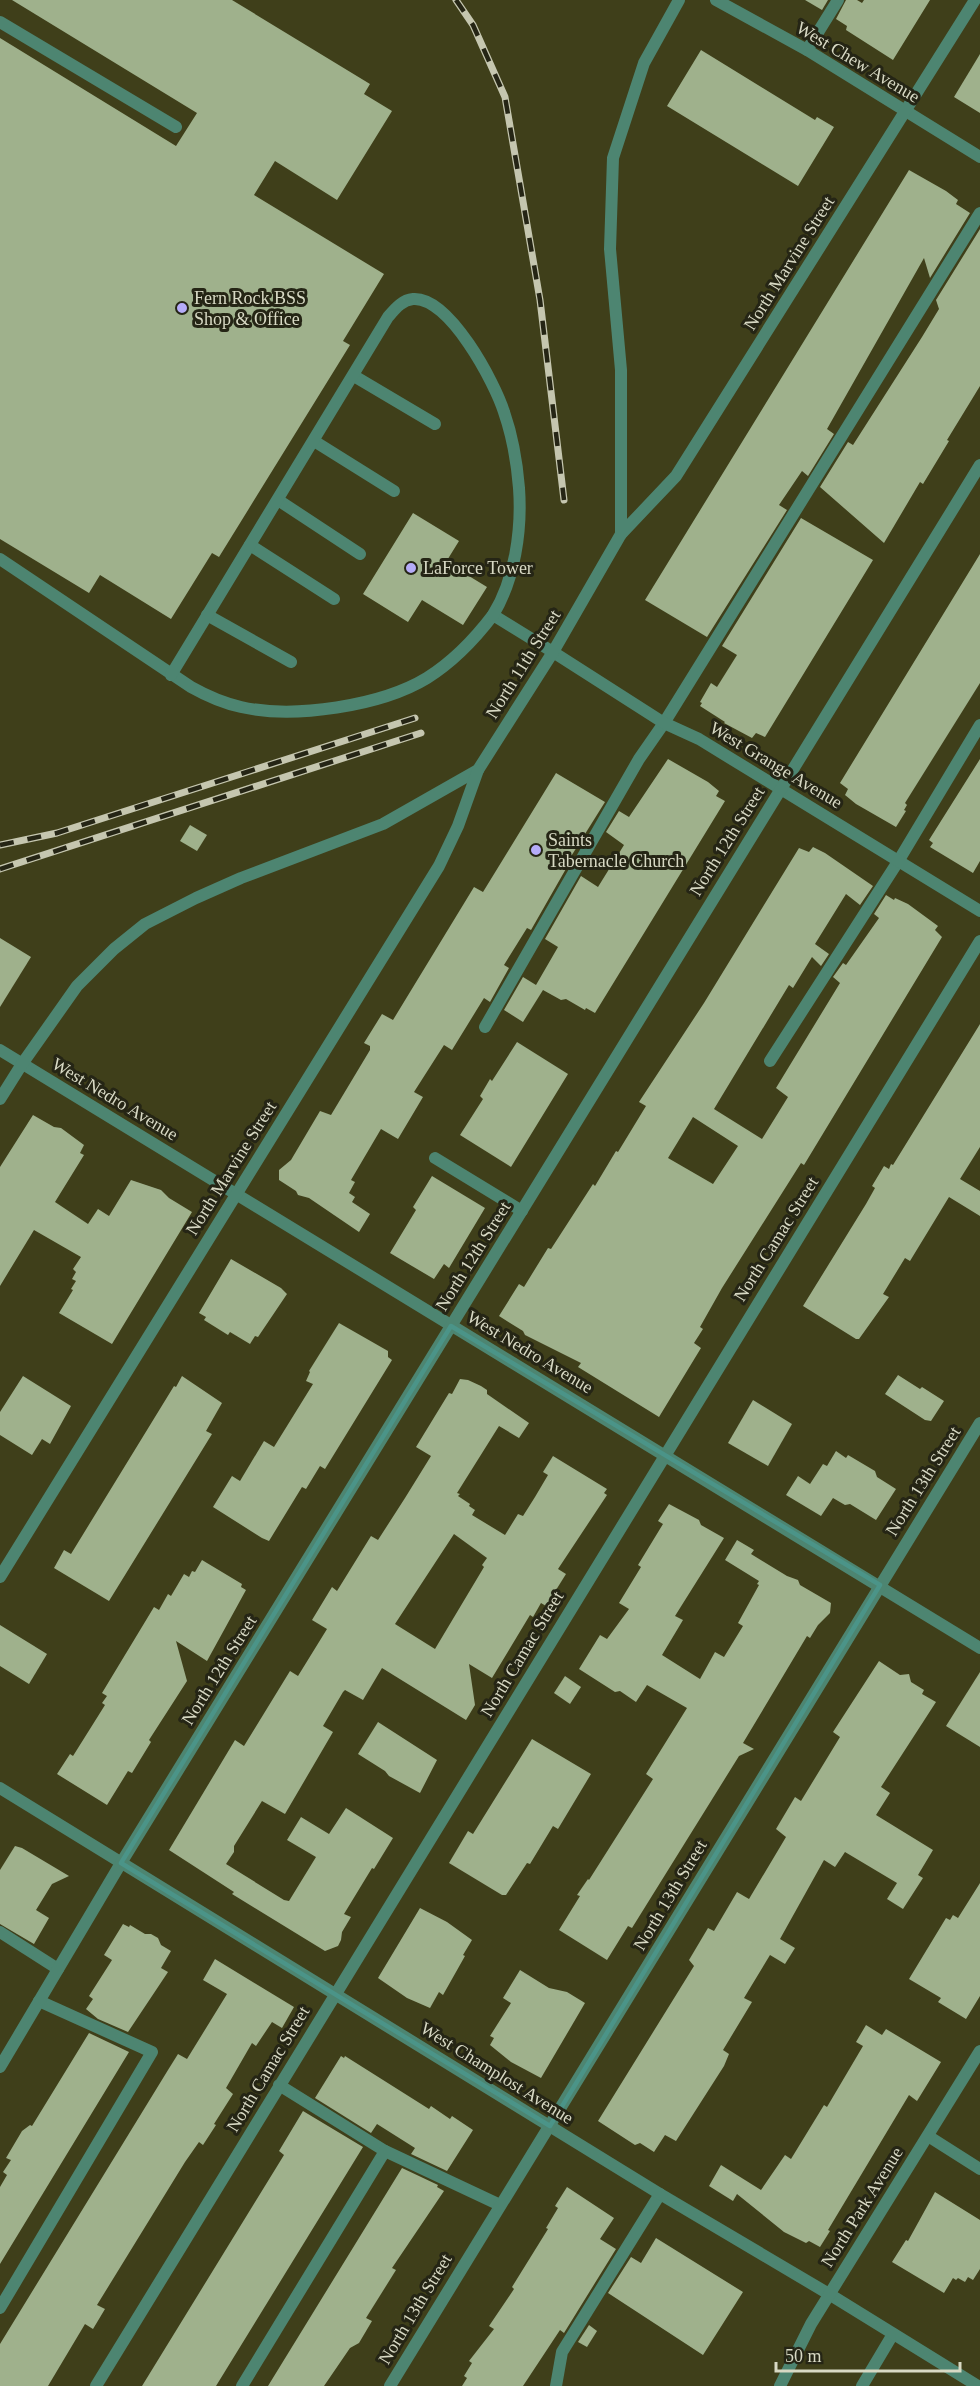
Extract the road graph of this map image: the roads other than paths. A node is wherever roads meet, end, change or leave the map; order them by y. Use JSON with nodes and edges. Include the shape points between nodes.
{"nodes":[{"id":1,"x":679,"y":0,"type":"edge"},
{"id":2,"x":716,"y":0,"type":"edge"},
{"id":3,"x":838,"y":0,"type":"edge"},
{"id":4,"x":975,"y":0,"type":"edge"},
{"id":5,"x":0,"y":22,"type":"edge"},
{"id":6,"x":807,"y":50,"type":"junction"},
{"id":7,"x":906,"y":112,"type":"junction"},
{"id":8,"x":176,"y":127,"type":"dead end"},
{"id":9,"x":980,"y":157,"type":"edge"},
{"id":10,"x":980,"y":213,"type":"edge"},
{"id":11,"x":354,"y":376,"type":"junction"},
{"id":12,"x":435,"y":424,"type":"dead end"},
{"id":13,"x":314,"y":441,"type":"junction"},
{"id":14,"x":980,"y":465,"type":"edge"},
{"id":15,"x":394,"y":491,"type":"dead end"},
{"id":16,"x":278,"y":500,"type":"junction"},
{"id":17,"x":621,"y":534,"type":"junction"},
{"id":18,"x":250,"y":545,"type":"junction"},
{"id":19,"x":360,"y":554,"type":"dead end"},
{"id":20,"x":0,"y":559,"type":"edge"},
{"id":21,"x":333,"y":599,"type":"dead end"},
{"id":22,"x":207,"y":615,"type":"junction"},
{"id":23,"x":493,"y":615,"type":"junction"},
{"id":24,"x":553,"y":652,"type":"junction"},
{"id":25,"x":291,"y":662,"type":"dead end"},
{"id":26,"x":171,"y":675,"type":"junction"},
{"id":27,"x":664,"y":723,"type":"junction"},
{"id":28,"x":980,"y":725,"type":"edge"},
{"id":29,"x":478,"y":770,"type":"junction"},
{"id":30,"x":781,"y":789,"type":"junction"},
{"id":31,"x":899,"y":860,"type":"junction"},
{"id":32,"x":980,"y":910,"type":"edge"},
{"id":33,"x":980,"y":941,"type":"edge"},
{"id":34,"x":485,"y":1027,"type":"dead end"},
{"id":35,"x":0,"y":1050,"type":"edge"},
{"id":36,"x":771,"y":1061,"type":"dead end"},
{"id":37,"x":22,"y":1064,"type":"junction"},
{"id":38,"x":0,"y":1099,"type":"edge"},
{"id":39,"x":435,"y":1158,"type":"dead end"},
{"id":40,"x":236,"y":1193,"type":"junction"},
{"id":41,"x":522,"y":1211,"type":"junction"},
{"id":42,"x":452,"y":1326,"type":"junction"},
{"id":43,"x":980,"y":1423,"type":"edge"},
{"id":44,"x":664,"y":1454,"type":"junction"},
{"id":45,"x":0,"y":1577,"type":"edge"},
{"id":46,"x":880,"y":1586,"type":"junction"},
{"id":47,"x":980,"y":1648,"type":"edge"},
{"id":48,"x":0,"y":1788,"type":"edge"},
{"id":49,"x":121,"y":1863,"type":"junction"},
{"id":50,"x":0,"y":1932,"type":"edge"},
{"id":51,"x":58,"y":1969,"type":"junction"},
{"id":52,"x":335,"y":1994,"type":"junction"},
{"id":53,"x":39,"y":2001,"type":"junction"},
{"id":54,"x":980,"y":2051,"type":"edge"},
{"id":55,"x":0,"y":2067,"type":"edge"},
{"id":56,"x":279,"y":2085,"type":"junction"},
{"id":57,"x":550,"y":2126,"type":"junction"},
{"id":58,"x":928,"y":2136,"type":"junction"},
{"id":59,"x":385,"y":2151,"type":"junction"},
{"id":60,"x":980,"y":2169,"type":"edge"},
{"id":61,"x":660,"y":2194,"type":"junction"},
{"id":62,"x":500,"y":2205,"type":"junction"},
{"id":63,"x":829,"y":2294,"type":"junction"},
{"id":64,"x":0,"y":2308,"type":"edge"},
{"id":65,"x":893,"y":2334,"type":"junction"},
{"id":66,"x":96,"y":2386,"type":"edge"},
{"id":67,"x":242,"y":2386,"type":"edge"},
{"id":68,"x":390,"y":2386,"type":"edge"},
{"id":69,"x":556,"y":2386,"type":"edge"},
{"id":70,"x":780,"y":2386,"type":"edge"},
{"id":71,"x":862,"y":2386,"type":"edge"},
{"id":72,"x":978,"y":2386,"type":"edge"}],
"edges":[{"from":1,"to":17,"type":"street","name":"North 11th Street","via":[[644,63],[613,158],[610,249],[621,370]]},
{"from":2,"to":6,"type":"street","name":"West Chew Avenue"},
{"from":3,"to":6,"type":"street"},
{"from":4,"to":7,"type":"street","name":"North Marvine Street"},
{"from":5,"to":8,"type":"street"},
{"from":6,"to":7,"type":"street","name":"West Chew Avenue"},
{"from":7,"to":9,"type":"street","name":"West Chew Avenue"},
{"from":7,"to":17,"type":"street","name":"North Marvine Street","via":[[676,476]]},
{"from":10,"to":27,"type":"street"},
{"from":11,"to":12,"type":"street"},
{"from":11,"to":13,"type":"street"},
{"from":11,"to":23,"type":"street","via":[[388,317],[399,304],[414,299],[428,302],[445,315],[485,367],[504,412],[519,488],[513,562],[503,599]]},
{"from":13,"to":15,"type":"street"},
{"from":13,"to":16,"type":"street"},
{"from":14,"to":30,"type":"street","name":"North 12th Street"},
{"from":16,"to":18,"type":"street"},
{"from":16,"to":19,"type":"street"},
{"from":17,"to":24,"type":"street","name":"North 11th Street"},
{"from":18,"to":21,"type":"street"},
{"from":18,"to":22,"type":"street"},
{"from":20,"to":26,"type":"street"},
{"from":22,"to":25,"type":"street"},
{"from":22,"to":26,"type":"street"},
{"from":23,"to":24,"type":"street","name":"West Grange Avenue"},
{"from":23,"to":26,"type":"street","via":[[470,645],[427,678],[404,690],[357,704],[292,710],[241,707],[209,697]]},
{"from":24,"to":27,"type":"street","name":"West Grange Avenue"},
{"from":24,"to":29,"type":"street","name":"North 11th Street"},
{"from":27,"to":30,"type":"street","name":"West Grange Avenue","via":[[699,739]]},
{"from":27,"to":34,"type":"street","via":[[639,759]]},
{"from":28,"to":31,"type":"street"},
{"from":29,"to":37,"type":"street","name":"North 11th Street","via":[[383,824],[242,878],[145,924],[77,986]]},
{"from":29,"to":40,"type":"street","name":"North Marvine Street","via":[[439,866]]},
{"from":30,"to":31,"type":"street","name":"West Grange Avenue"},
{"from":30,"to":41,"type":"street","name":"North 12th Street"},
{"from":31,"to":32,"type":"street","name":"West Grange Avenue"},
{"from":31,"to":36,"type":"street"},
{"from":33,"to":44,"type":"street","name":"North Camac Street"},
{"from":35,"to":37,"type":"street","name":"West Nedro Avenue"},
{"from":37,"to":38,"type":"street","name":"North 11th Street"},
{"from":37,"to":40,"type":"street","name":"West Nedro Avenue"},
{"from":39,"to":41,"type":"street"},
{"from":40,"to":42,"type":"street","name":"West Nedro Avenue"},
{"from":40,"to":45,"type":"street","name":"North Marvine Street"},
{"from":41,"to":42,"type":"street","name":"North 12th Street"},
{"from":42,"to":44,"type":"street","name":"West Nedro Avenue"},
{"from":42,"to":49,"type":"street","name":"North 12th Street"},
{"from":43,"to":46,"type":"street","name":"North 13th Street"},
{"from":44,"to":46,"type":"street","name":"West Nedro Avenue"},
{"from":44,"to":52,"type":"street","name":"North Camac Street"},
{"from":46,"to":47,"type":"street","name":"West Nedro Avenue"},
{"from":46,"to":57,"type":"street","name":"North 13th Street"},
{"from":48,"to":49,"type":"street","name":"West Champlost Avenue"},
{"from":49,"to":51,"type":"street","name":"North 12th Street"},
{"from":49,"to":52,"type":"street","name":"West Champlost Avenue"},
{"from":50,"to":51,"type":"street"},
{"from":51,"to":53,"type":"street","name":"North 12th Street"},
{"from":52,"to":56,"type":"street","name":"North Camac Street"},
{"from":52,"to":57,"type":"street","name":"West Champlost Avenue"},
{"from":53,"to":55,"type":"street","name":"North 12th Street"},
{"from":53,"to":64,"type":"street","via":[[152,2052]]},
{"from":54,"to":58,"type":"street","name":"North Park Avenue"},
{"from":56,"to":59,"type":"street"},
{"from":56,"to":66,"type":"street","name":"North Camac Street"},
{"from":57,"to":61,"type":"street","name":"West Champlost Avenue"},
{"from":57,"to":62,"type":"street","name":"North 13th Street"},
{"from":58,"to":60,"type":"street"},
{"from":58,"to":63,"type":"street","name":"North Park Avenue"},
{"from":59,"to":62,"type":"street"},
{"from":59,"to":67,"type":"street"},
{"from":61,"to":63,"type":"street","name":"West Champlost Avenue"},
{"from":61,"to":69,"type":"street","via":[[562,2352]]},
{"from":62,"to":68,"type":"street","name":"North 13th Street"},
{"from":63,"to":65,"type":"street","name":"West Champlost Avenue"},
{"from":63,"to":70,"type":"street","name":"North Park Avenue"},
{"from":65,"to":71,"type":"street"},
{"from":65,"to":72,"type":"street","name":"West Champlost Avenue"}]}
